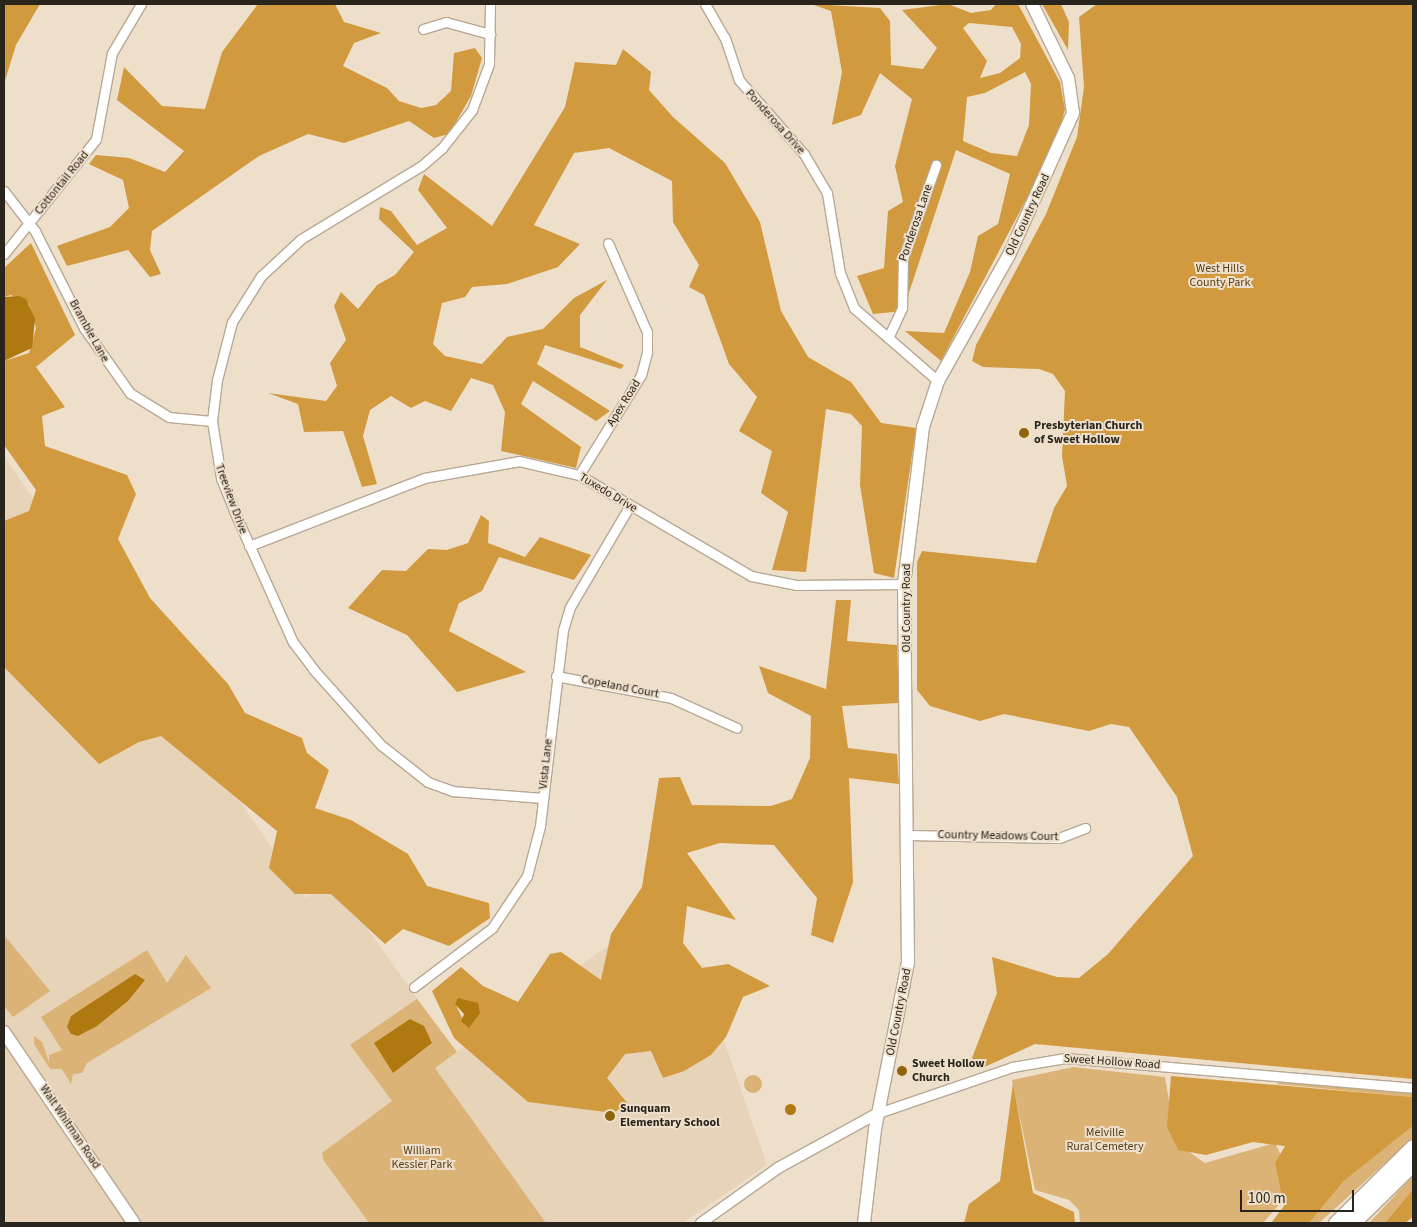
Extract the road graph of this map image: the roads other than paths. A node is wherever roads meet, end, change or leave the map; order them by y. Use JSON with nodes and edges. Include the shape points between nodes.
{"nodes":[{"id":1,"x":141,"y":4,"type":"edge"},
{"id":2,"x":490,"y":4,"type":"edge"},
{"id":3,"x":705,"y":4,"type":"edge"},
{"id":4,"x":1032,"y":4,"type":"edge"},
{"id":5,"x":423,"y":29,"type":"dead end"},
{"id":6,"x":490,"y":34,"type":"junction"},
{"id":7,"x":936,"y":166,"type":"dead end"},
{"id":8,"x":4,"y":191,"type":"edge"},
{"id":9,"x":30,"y":222,"type":"junction"},
{"id":10,"x":608,"y":242,"type":"dead end"},
{"id":11,"x":4,"y":254,"type":"edge"},
{"id":12,"x":888,"y":338,"type":"junction"},
{"id":13,"x":938,"y":380,"type":"junction"},
{"id":14,"x":212,"y":422,"type":"junction"},
{"id":15,"x":579,"y":475,"type":"junction"},
{"id":16,"x":629,"y":507,"type":"junction"},
{"id":17,"x":250,"y":546,"type":"junction"},
{"id":18,"x":904,"y":584,"type":"junction"},
{"id":19,"x":556,"y":676,"type":"junction"},
{"id":20,"x":737,"y":728,"type":"dead end"},
{"id":21,"x":542,"y":798,"type":"junction"},
{"id":22,"x":1086,"y":828,"type":"dead end"},
{"id":23,"x":909,"y":835,"type":"junction"},
{"id":24,"x":414,"y":987,"type":"dead end"},
{"id":25,"x":4,"y":1032,"type":"edge"},
{"id":26,"x":1413,"y":1088,"type":"edge"},
{"id":27,"x":878,"y":1113,"type":"junction"},
{"id":28,"x":1413,"y":1147,"type":"edge"},
{"id":29,"x":1413,"y":1164,"type":"edge"},
{"id":30,"x":134,"y":1223,"type":"edge"},
{"id":31,"x":701,"y":1223,"type":"edge"},
{"id":32,"x":864,"y":1223,"type":"edge"},
{"id":33,"x":1336,"y":1223,"type":"edge"},
{"id":34,"x":1352,"y":1223,"type":"edge"}],
"edges":[{"from":1,"to":9,"type":"street","name":"Cottontail Road","via":[[112,53],[96,139]]},
{"from":2,"to":6,"type":"street","name":"Treeview Drive"},
{"from":3,"to":12,"type":"street","name":"Ponderosa Drive","via":[[724,38],[739,80],[818,175],[834,218],[843,286],[854,308]]},
{"from":4,"to":13,"type":"main road","name":"Old Country Road","via":[[1068,78],[1072,94],[1070,128],[1009,256]]},
{"from":5,"to":6,"type":"street","via":[[446,22]]},
{"from":6,"to":14,"type":"street","name":"Treeview Drive","via":[[489,64],[472,110],[442,148],[301,239],[246,297],[222,352]]},
{"from":7,"to":12,"type":"street","name":"Ponderosa Lane","via":[[903,258],[902,308]]},
{"from":8,"to":9,"type":"street","name":"Bramble Lane"},
{"from":9,"to":11,"type":"street","name":"Cottontail Road"},
{"from":9,"to":14,"type":"street","name":"Bramble Lane","via":[[84,328],[130,393],[169,417]]},
{"from":10,"to":15,"type":"street","name":"Apex Road","via":[[647,332],[647,352],[641,375]]},
{"from":12,"to":13,"type":"street","name":"Ponderosa Drive"},
{"from":13,"to":18,"type":"main road","name":"Old Country Road","via":[[921,442]]},
{"from":14,"to":17,"type":"street","name":"Treeview Drive","via":[[221,478]]},
{"from":15,"to":16,"type":"street","name":"Tuxedo Drive"},
{"from":15,"to":17,"type":"street","name":"Tuxedo Drive","via":[[519,461],[456,469]]},
{"from":16,"to":18,"type":"street","name":"Tuxedo Drive","via":[[751,576],[797,585]]},
{"from":16,"to":19,"type":"street","name":"Vista Lane","via":[[570,607]]},
{"from":17,"to":21,"type":"street","name":"Treeview Drive","via":[[293,642],[381,744],[407,768],[453,791]]},
{"from":18,"to":23,"type":"main road","name":"Old Country Road"},
{"from":19,"to":20,"type":"street","name":"Copeland Court","via":[[671,698]]},
{"from":19,"to":21,"type":"street","name":"Vista Lane"},
{"from":21,"to":24,"type":"street","name":"Vista Lane","via":[[536,851],[512,902],[473,947]]},
{"from":22,"to":23,"type":"street","name":"Country Meadows Court","via":[[1059,838]]},
{"from":23,"to":27,"type":"main road","name":"Old Country Road","via":[[908,963]]},
{"from":25,"to":30,"type":"main road","name":"Walt Whitman Road"},
{"from":26,"to":27,"type":"street","name":"Sweet Hollow Road","via":[[1065,1058],[1012,1067]]},
{"from":27,"to":31,"type":"street","name":"Sweet Hollow Road","via":[[778,1168]]},
{"from":27,"to":32,"type":"main road","name":"Old Country Road"},
{"from":28,"to":33,"type":"highway"},
{"from":29,"to":34,"type":"highway"}]}
